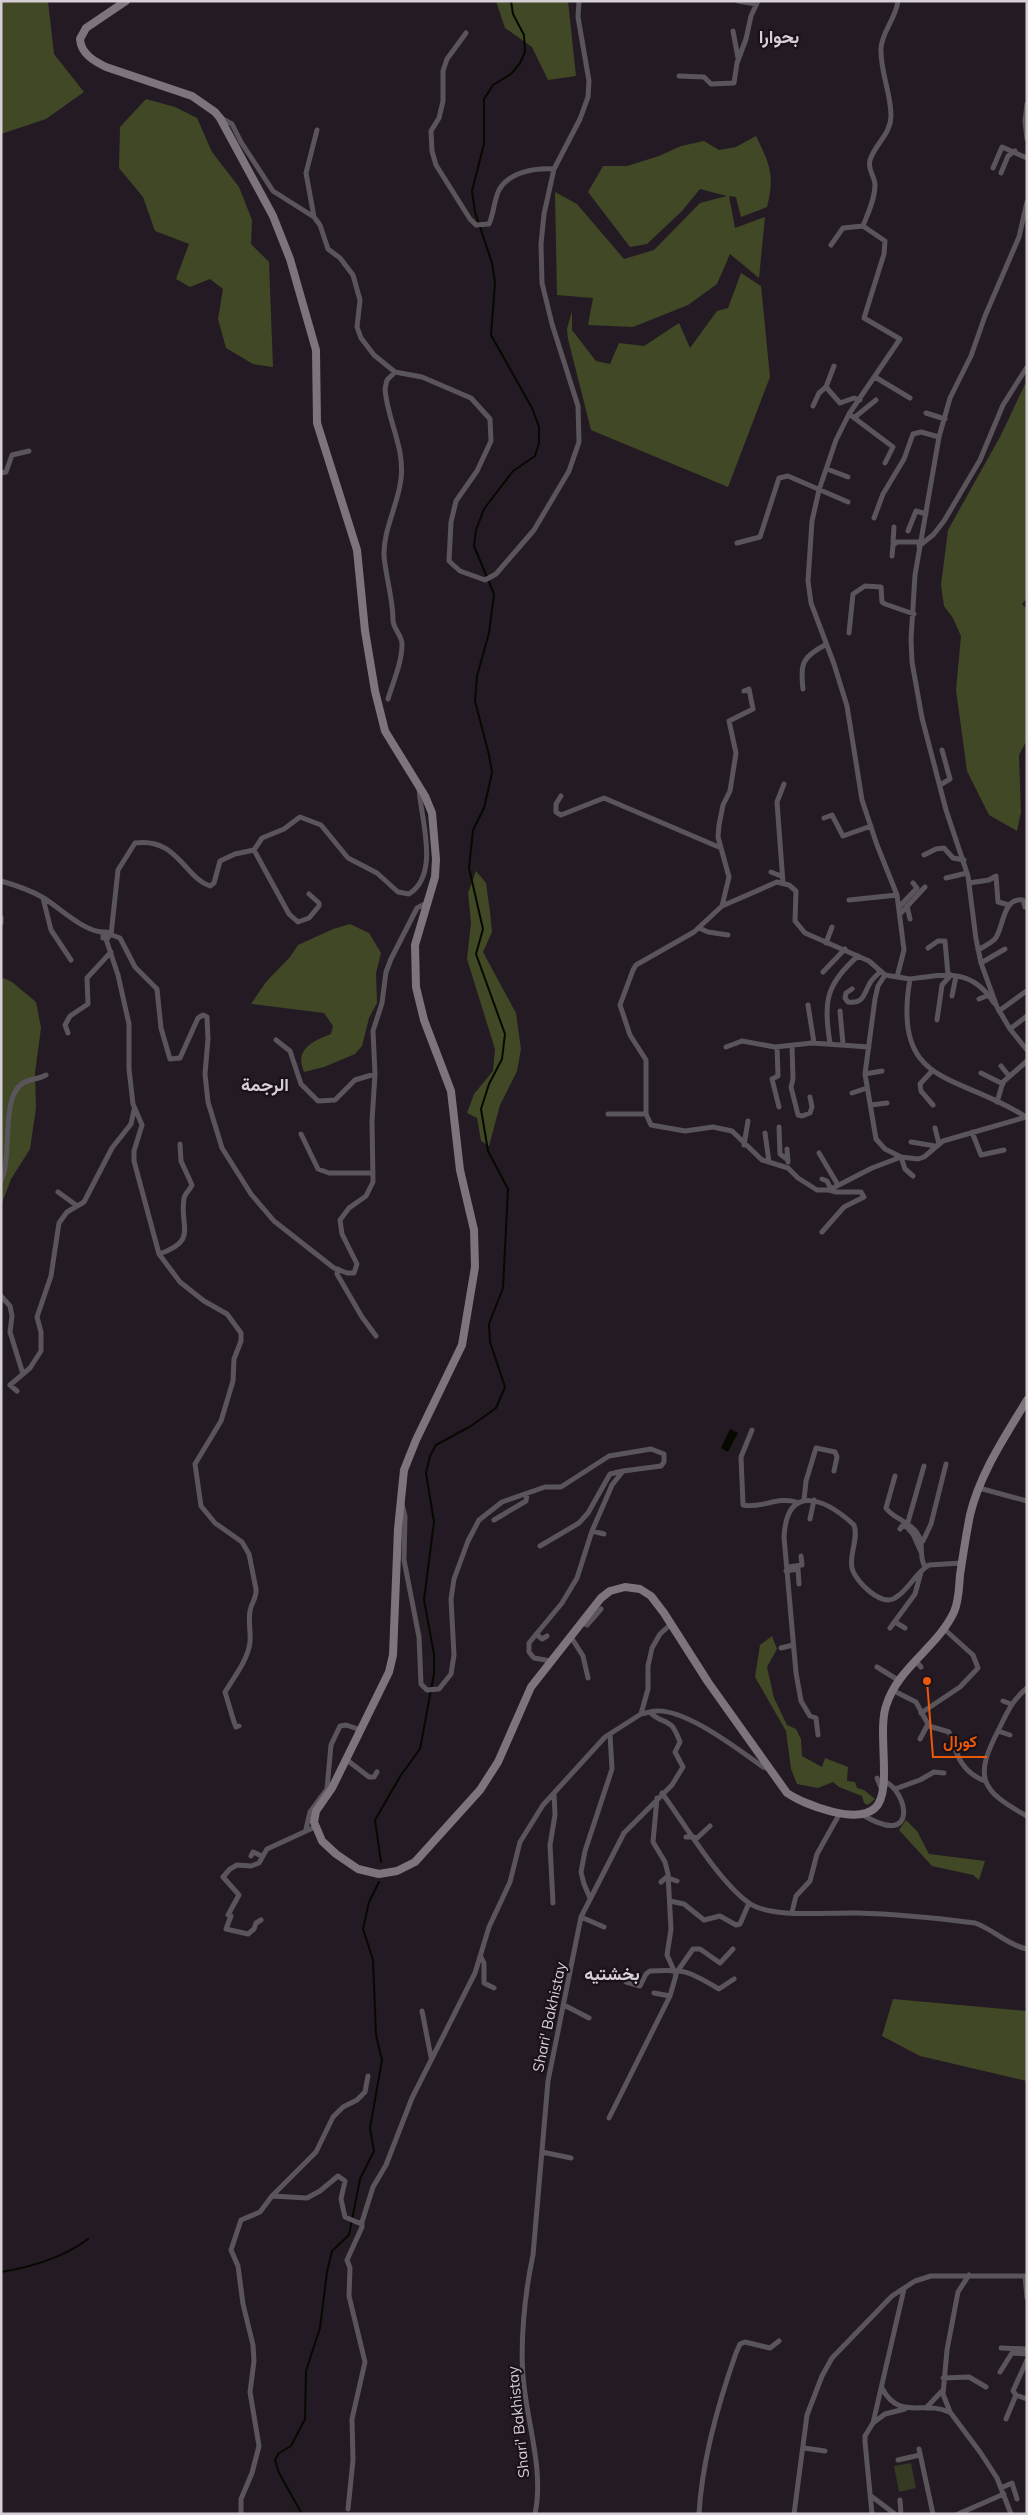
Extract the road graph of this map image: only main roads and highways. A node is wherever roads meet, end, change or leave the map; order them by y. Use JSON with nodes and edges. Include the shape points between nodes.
{"nodes":[{"id":1,"x":126,"y":1,"type":"edge"},
{"id":2,"x":1027,"y":1400,"type":"edge"}],
"edges":[{"from":1,"to":2,"type":"main road","via":[[86,28],[80,39],[83,50],[106,68],[192,96],[220,118],[273,216],[316,350],[317,423],[357,550],[375,691],[386,730],[432,813],[435,876],[416,945],[416,987],[424,1020],[451,1090],[460,1170],[474,1230],[475,1267],[462,1345],[404,1470],[393,1655],[387,1680],[332,1788],[316,1811],[315,1827],[328,1846],[358,1868],[386,1873],[415,1862],[488,1779],[531,1687],[606,1594],[625,1587],[646,1592],[671,1624],[780,1786],[795,1798],[840,1813],[863,1815],[875,1808],[883,1799],[884,1792],[880,1779],[884,1710],[892,1690],[956,1608],[971,1513],[979,1488]]}]}
